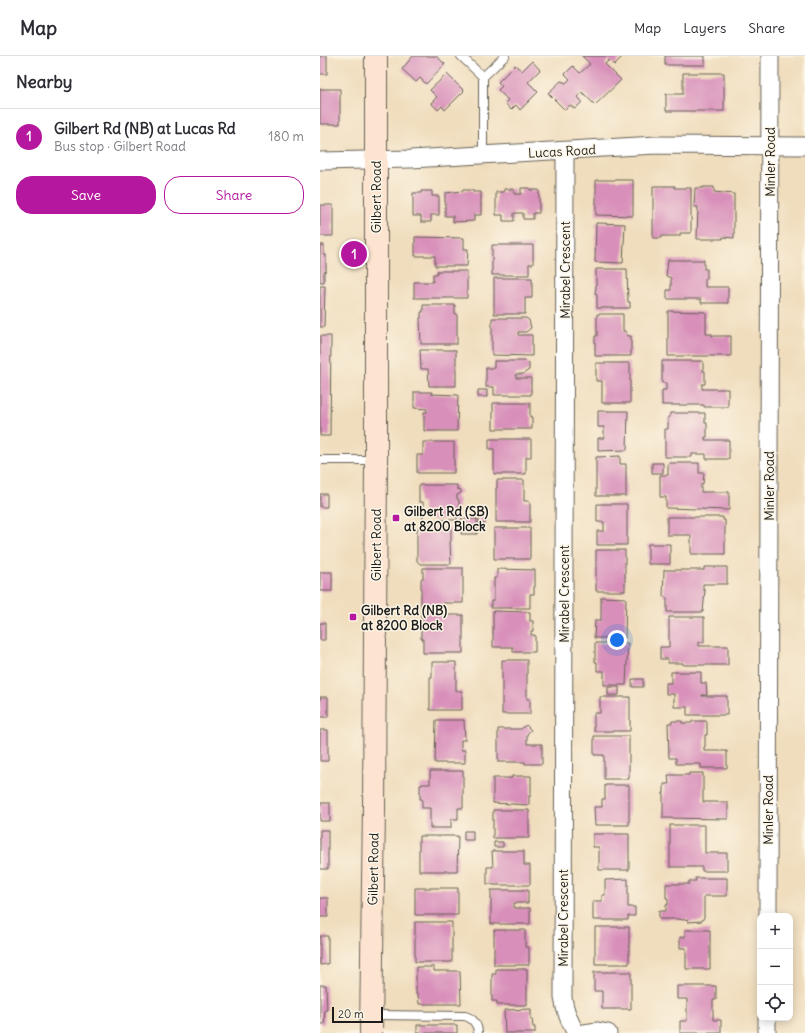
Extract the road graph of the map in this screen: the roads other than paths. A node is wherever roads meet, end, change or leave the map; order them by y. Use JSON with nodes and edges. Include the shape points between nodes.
{"nodes":[{"id":1,"x":376,"y":56,"type":"edge"},
{"id":2,"x":461,"y":56,"type":"edge"},
{"id":3,"x":505,"y":56,"type":"edge"},
{"id":4,"x":770,"y":56,"type":"edge"},
{"id":5,"x":483,"y":77,"type":"junction"},
{"id":6,"x":770,"y":146,"type":"junction"},
{"id":7,"x":805,"y":146,"type":"edge"},
{"id":8,"x":565,"y":151,"type":"junction"},
{"id":9,"x":483,"y":155,"type":"junction"},
{"id":10,"x":376,"y":160,"type":"junction"},
{"id":11,"x":320,"y":161,"type":"edge"},
{"id":12,"x":320,"y":460,"type":"edge"},
{"id":13,"x":376,"y":460,"type":"junction"},
{"id":14,"x":768,"y":913,"type":"edge"},
{"id":15,"x":768,"y":1021,"type":"edge"},
{"id":16,"x":372,"y":1024,"type":"edge"},
{"id":17,"x":478,"y":1033,"type":"edge"},
{"id":18,"x":576,"y":1033,"type":"edge"},
{"id":19,"x":584,"y":1033,"type":"edge"},
{"id":20,"x":608,"y":1033,"type":"edge"},
{"id":21,"x":767,"y":1033,"type":"edge"}],
"edges":[{"from":1,"to":10,"type":"main road","name":"Gilbert Road"},
{"from":2,"to":5,"type":"lane"},
{"from":3,"to":5,"type":"lane"},
{"from":4,"to":6,"type":"street","name":"Minler Road"},
{"from":5,"to":9,"type":"lane"},
{"from":6,"to":7,"type":"street","name":"Lucas Road"},
{"from":6,"to":8,"type":"street","name":"Lucas Road","via":[[656,145]]},
{"from":6,"to":14,"type":"street","name":"Minler Road"},
{"from":8,"to":9,"type":"street","name":"Lucas Road"},
{"from":8,"to":18,"type":"street","name":"Mirabel Crescent","via":[[563,998],[564,1010]]},
{"from":9,"to":10,"type":"street","name":"Lucas Road"},
{"from":10,"to":11,"type":"street","name":"Lucas Road"},
{"from":10,"to":13,"type":"main road","name":"Gilbert Road"},
{"from":12,"to":13,"type":"lane"},
{"from":13,"to":16,"type":"main road","name":"Gilbert Road"},
{"from":15,"to":21,"type":"street"},
{"from":16,"to":17,"type":"lane","via":[[465,1016],[475,1022]]},
{"from":19,"to":20,"type":"street"}]}
